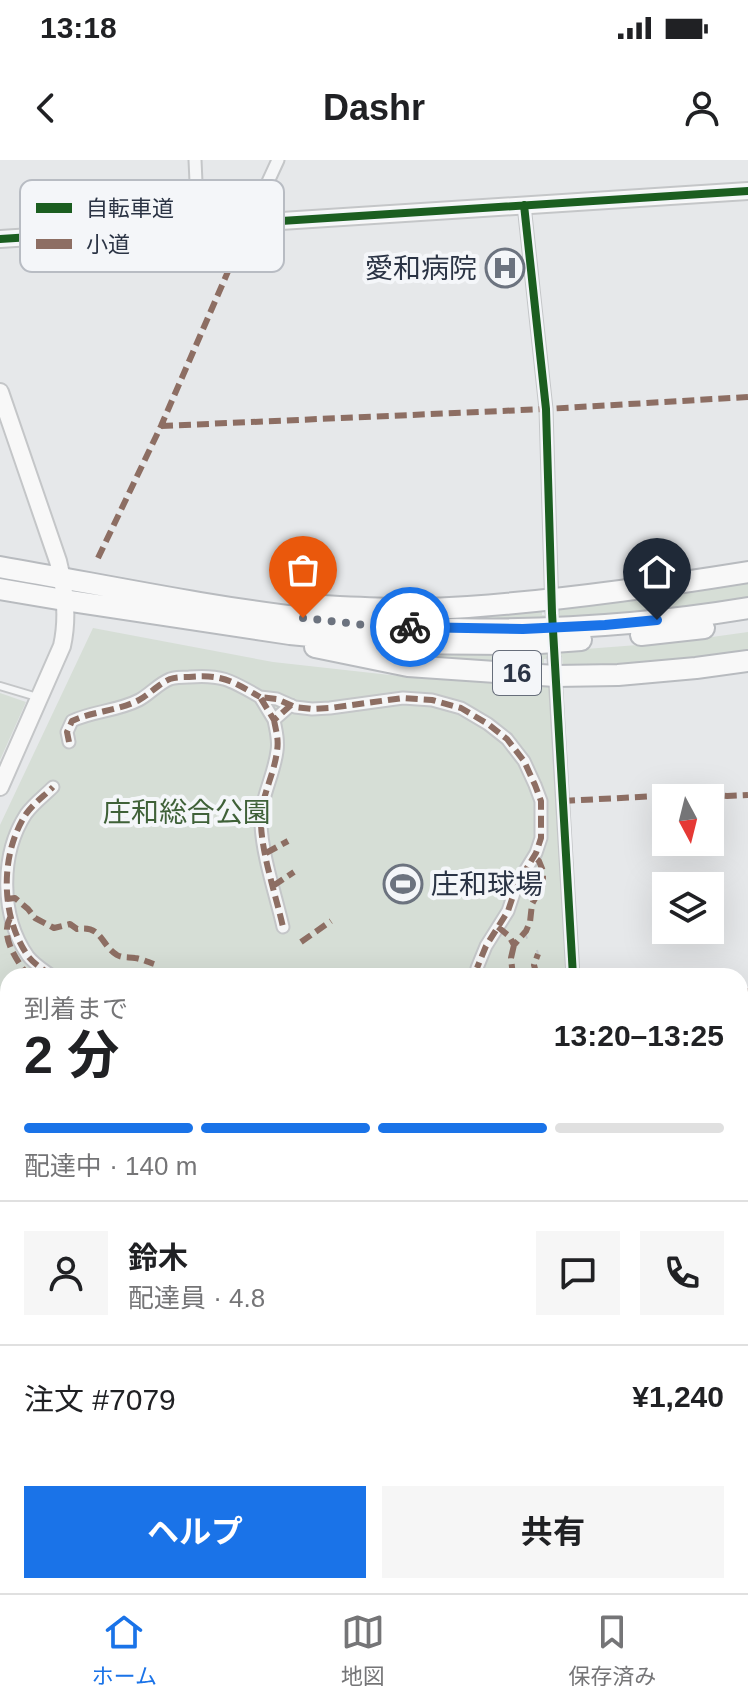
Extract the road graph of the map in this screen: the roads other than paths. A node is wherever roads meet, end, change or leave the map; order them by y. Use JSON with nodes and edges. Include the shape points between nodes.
{"nodes":[{"id":1,"x":195,"y":160,"type":"edge"},
{"id":2,"x":278,"y":160,"type":"edge"},
{"id":3,"x":196,"y":180,"type":"edge"},
{"id":4,"x":269,"y":180,"type":"edge"},
{"id":5,"x":748,"y":191,"type":"edge"},
{"id":6,"x":524,"y":205,"type":"junction"},
{"id":7,"x":284,"y":221,"type":"edge"},
{"id":8,"x":20,"y":238,"type":"edge"},
{"id":9,"x":0,"y":239,"type":"edge"},
{"id":10,"x":0,"y":392,"type":"edge"},
{"id":11,"x":0,"y":567,"type":"edge"},
{"id":12,"x":748,"y":572,"type":"edge"},
{"id":13,"x":62,"y":577,"type":"junction"},
{"id":14,"x":0,"y":589,"type":"edge"},
{"id":15,"x":143,"y":591,"type":"junction"},
{"id":16,"x":64,"y":600,"type":"junction"},
{"id":17,"x":552,"y":606,"type":"junction"},
{"id":18,"x":748,"y":608,"type":"edge"},
{"id":19,"x":748,"y":622,"type":"edge"},
{"id":20,"x":290,"y":634,"type":"junction"},
{"id":21,"x":748,"y":661,"type":"edge"},
{"id":22,"x":555,"y":666,"type":"junction"},
{"id":23,"x":0,"y":686,"type":"edge"},
{"id":24,"x":260,"y":697,"type":"junction"},
{"id":25,"x":40,"y":699,"type":"junction"},
{"id":26,"x":291,"y":705,"type":"junction"},
{"id":27,"x":274,"y":720,"type":"junction"},
{"id":28,"x":69,"y":742,"type":"dead end"},
{"id":29,"x":0,"y":787,"type":"edge"},
{"id":30,"x":53,"y":787,"type":"dead end"},
{"id":31,"x":283,"y":927,"type":"dead end"},
{"id":32,"x":42,"y":968,"type":"edge"},
{"id":33,"x":477,"y":968,"type":"dead end"},
{"id":34,"x":573,"y":968,"type":"edge"}],
"edges":[{"from":1,"to":3,"type":"street"},
{"from":2,"to":4,"type":"street"},
{"from":5,"to":6,"type":"street"},
{"from":6,"to":7,"type":"street"},
{"from":6,"to":17,"type":"street","via":[[546,409]]},
{"from":8,"to":9,"type":"street"},
{"from":10,"to":13,"type":"street"},
{"from":11,"to":13,"type":"highway","number":"16"},
{"from":12,"to":17,"type":"highway","number":"16"},
{"from":13,"to":15,"type":"highway","number":"16"},
{"from":13,"to":16,"type":"street"},
{"from":14,"to":16,"type":"highway","number":"16"},
{"from":15,"to":17,"type":"highway","number":"16","via":[[380,609]]},
{"from":15,"to":18,"type":"highway","number":"16","via":[[383,627],[605,625]]},
{"from":16,"to":20,"type":"highway","number":"16"},
{"from":16,"to":25,"type":"street","via":[[62,646]]},
{"from":19,"to":20,"type":"highway","number":"16","via":[[526,644],[384,643]]},
{"from":20,"to":22,"type":"highway","number":"16","via":[[308,646],[408,666]]},
{"from":21,"to":22,"type":"highway","number":"16","via":[[634,674]]},
{"from":22,"to":34,"type":"street"},
{"from":23,"to":25,"type":"lane"},
{"from":24,"to":26,"type":"street"},
{"from":24,"to":27,"type":"street"},
{"from":24,"to":28,"type":"street","via":[[220,677],[173,678],[140,700],[72,721]]},
{"from":25,"to":29,"type":"street"},
{"from":26,"to":27,"type":"street"},
{"from":26,"to":33,"type":"street","via":[[312,709],[403,698],[432,700],[461,708],[488,724],[524,761],[541,801],[541,838]]},
{"from":27,"to":31,"type":"street","via":[[277,753],[260,823]]},
{"from":30,"to":32,"type":"street","via":[[24,816],[6,862],[8,912],[18,939]]}]}
